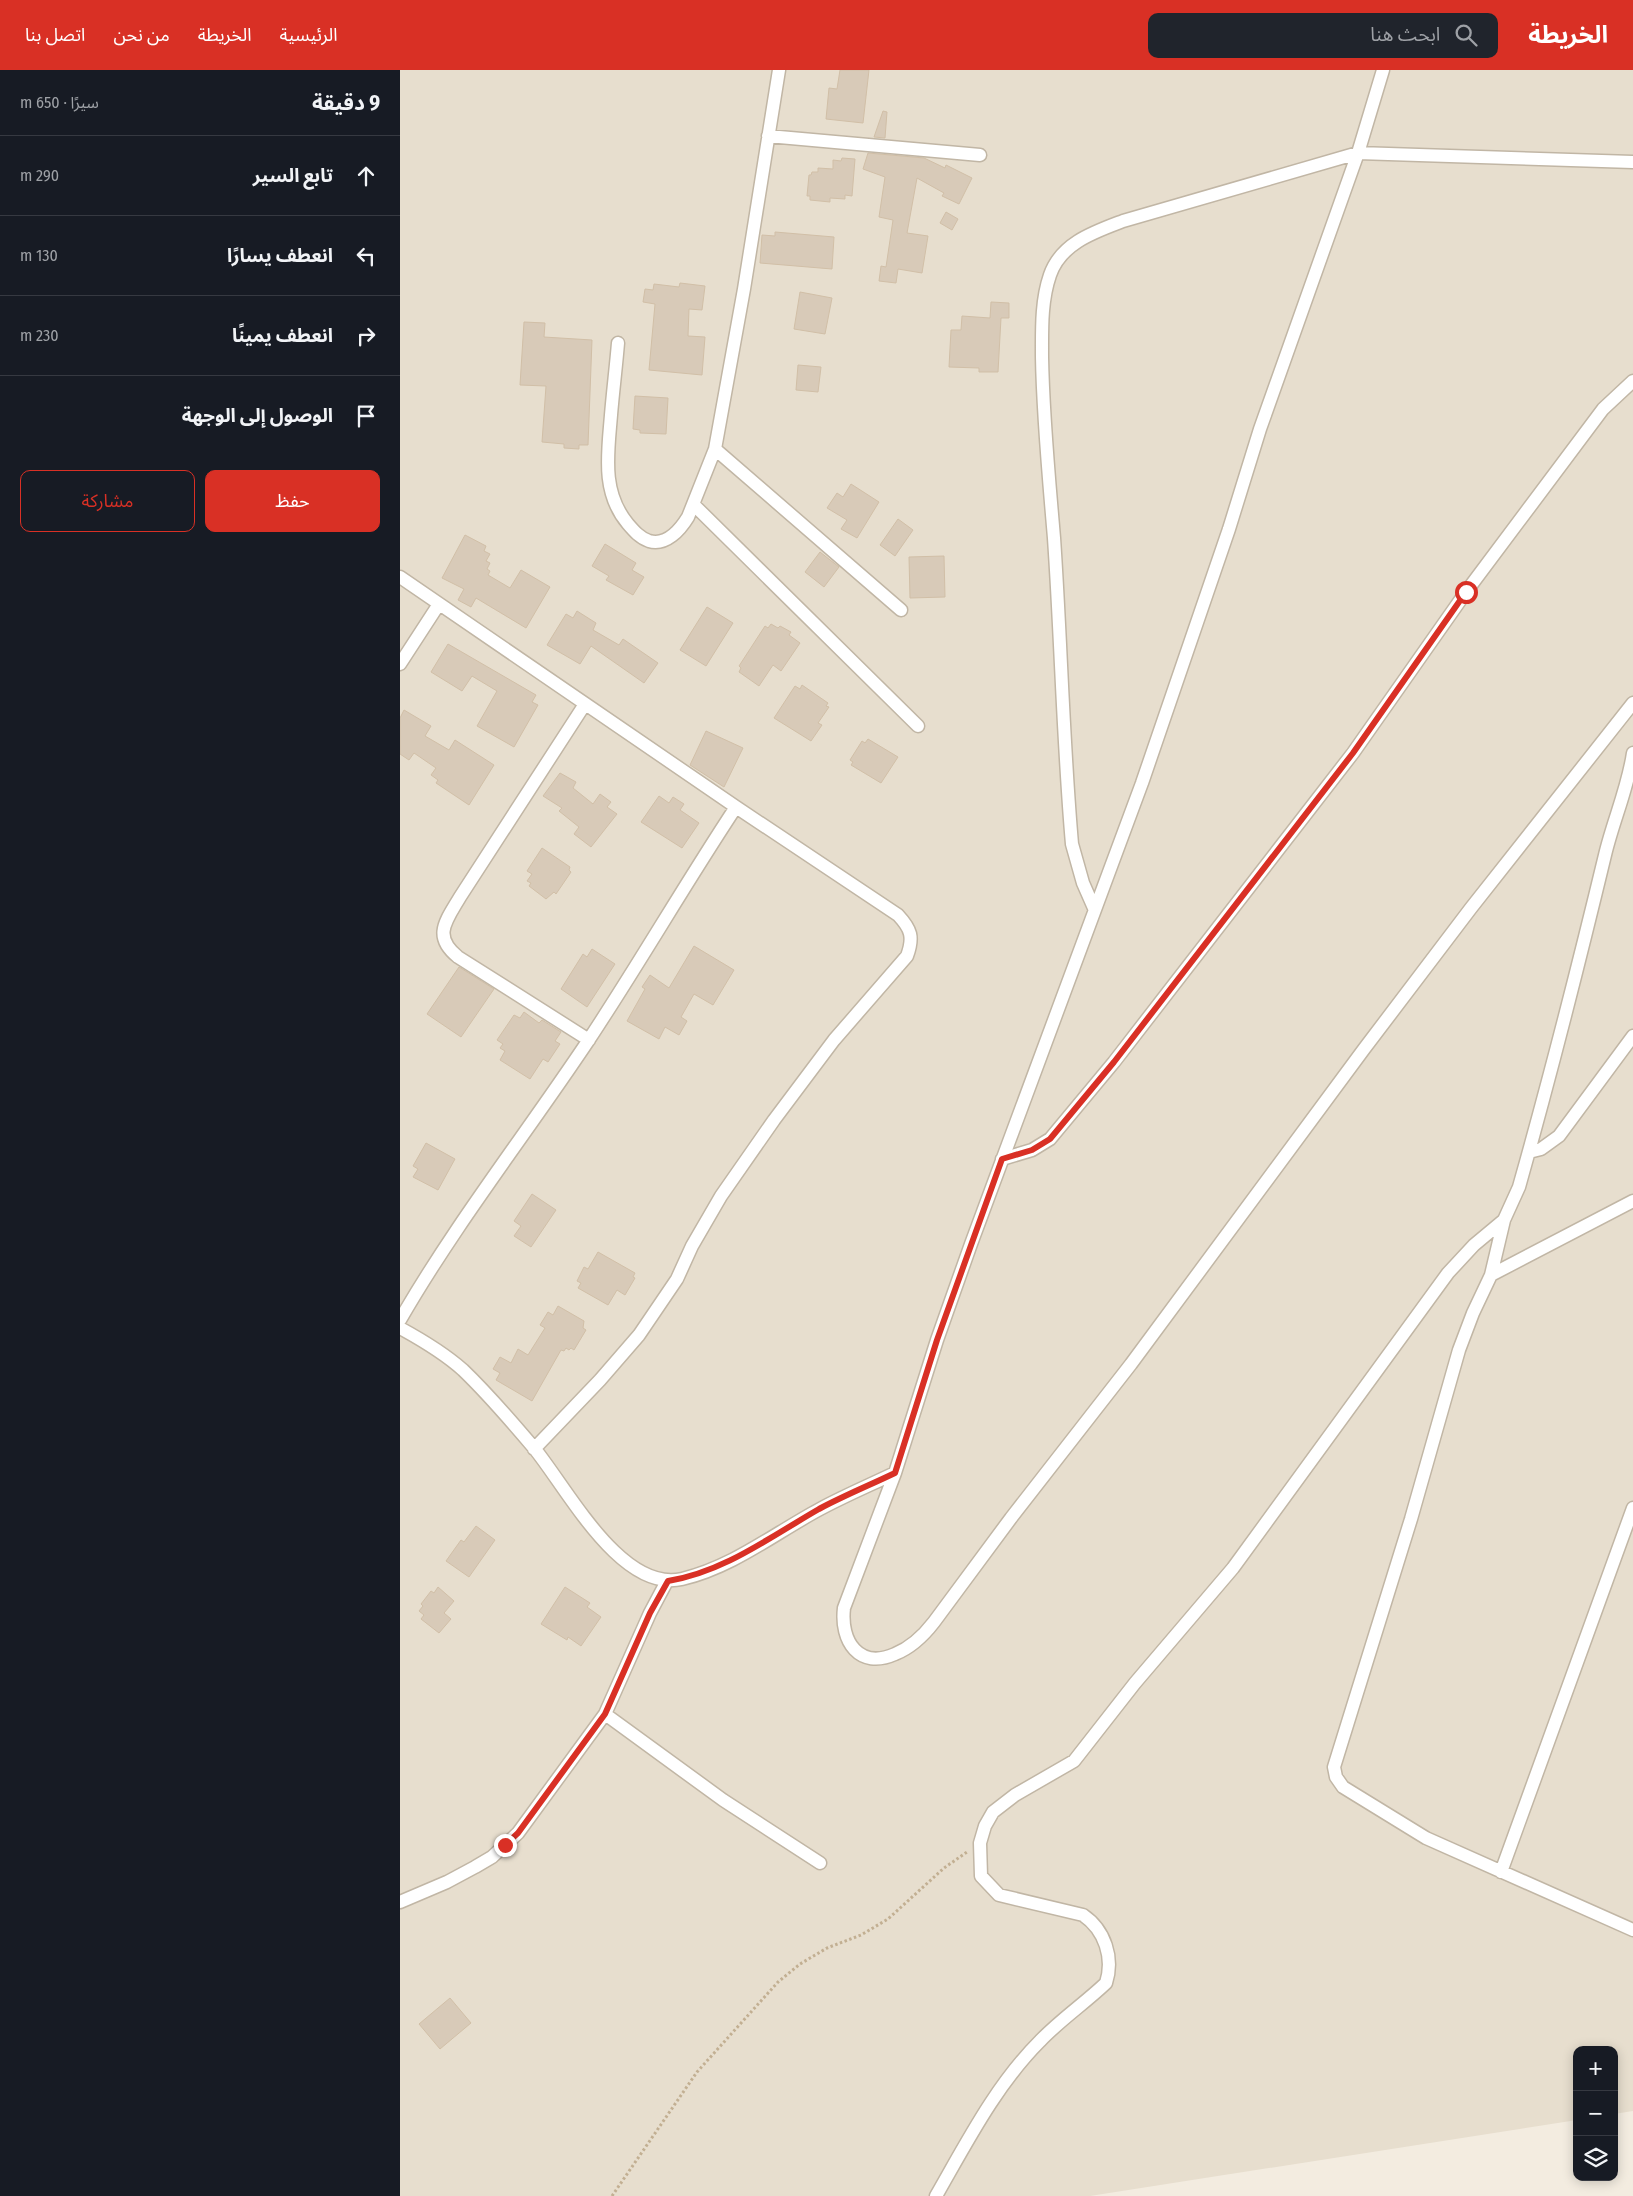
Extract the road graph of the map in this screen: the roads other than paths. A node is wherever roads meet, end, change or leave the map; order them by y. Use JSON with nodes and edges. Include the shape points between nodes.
{"nodes":[{"id":1,"x":779,"y":70,"type":"edge"},
{"id":2,"x":1383,"y":70,"type":"edge"},
{"id":3,"x":768,"y":136,"type":"junction"},
{"id":4,"x":1358,"y":153,"type":"junction"},
{"id":5,"x":980,"y":155,"type":"dead end"},
{"id":6,"x":1633,"y":162,"type":"edge"},
{"id":7,"x":618,"y":343,"type":"dead end"},
{"id":8,"x":1633,"y":381,"type":"edge"},
{"id":9,"x":714,"y":449,"type":"junction"},
{"id":10,"x":694,"y":504,"type":"junction"},
{"id":11,"x":400,"y":577,"type":"edge"},
{"id":12,"x":439,"y":604,"type":"junction"},
{"id":13,"x":901,"y":610,"type":"dead end"},
{"id":14,"x":400,"y":664,"type":"edge"},
{"id":15,"x":1633,"y":703,"type":"edge"},
{"id":16,"x":585,"y":704,"type":"junction"},
{"id":17,"x":918,"y":726,"type":"dead end"},
{"id":18,"x":1633,"y":753,"type":"edge"},
{"id":19,"x":736,"y":807,"type":"junction"},
{"id":20,"x":1094,"y":908,"type":"junction"},
{"id":21,"x":1633,"y":1036,"type":"edge"},
{"id":22,"x":589,"y":1040,"type":"junction"},
{"id":23,"x":1529,"y":1152,"type":"junction"},
{"id":24,"x":1002,"y":1159,"type":"junction"},
{"id":25,"x":1633,"y":1200,"type":"edge"},
{"id":26,"x":1504,"y":1220,"type":"junction"},
{"id":27,"x":1491,"y":1275,"type":"junction"},
{"id":28,"x":400,"y":1320,"type":"edge"},
{"id":29,"x":400,"y":1328,"type":"edge"},
{"id":30,"x":534,"y":1448,"type":"junction"},
{"id":31,"x":895,"y":1473,"type":"junction"},
{"id":32,"x":1633,"y":1508,"type":"edge"},
{"id":33,"x":668,"y":1581,"type":"junction"},
{"id":34,"x":605,"y":1714,"type":"junction"},
{"id":35,"x":820,"y":1863,"type":"dead end"},
{"id":36,"x":1501,"y":1872,"type":"junction"},
{"id":37,"x":400,"y":1902,"type":"edge"},
{"id":38,"x":1633,"y":1930,"type":"edge"},
{"id":39,"x":936,"y":2196,"type":"edge"}],
"edges":[{"from":1,"to":3,"type":"street"},
{"from":2,"to":4,"type":"street"},
{"from":3,"to":5,"type":"street"},
{"from":3,"to":9,"type":"street"},
{"from":4,"to":6,"type":"street"},
{"from":4,"to":20,"type":"street","via":[[1260,429],[1229,530],[1142,783]]},
{"from":4,"to":20,"type":"street","via":[[1088,234],[1068,248],[1050,274],[1042,319],[1044,427],[1054,538],[1069,810],[1072,844]]},
{"from":7,"to":10,"type":"street","via":[[607,459],[613,499],[634,531],[649,541],[657,542],[666,540],[683,525]]},
{"from":8,"to":24,"type":"street","via":[[1603,409],[1466,592],[1353,753],[1114,1062],[1050,1139],[1032,1150]]},
{"from":9,"to":10,"type":"street"},
{"from":9,"to":13,"type":"street"},
{"from":10,"to":17,"type":"street"},
{"from":11,"to":12,"type":"street"},
{"from":12,"to":14,"type":"street"},
{"from":12,"to":16,"type":"street"},
{"from":15,"to":31,"type":"street","via":[[1471,908],[925,1634],[895,1654],[869,1658],[857,1653],[848,1643],[842,1621]]},
{"from":16,"to":19,"type":"street"},
{"from":16,"to":22,"type":"street","via":[[470,880],[453,910],[443,938],[447,948],[458,957]]},
{"from":18,"to":23,"type":"street"},
{"from":19,"to":22,"type":"street"},
{"from":19,"to":30,"type":"street","via":[[898,915],[908,926],[912,944],[906,956],[834,1040],[774,1120],[721,1196],[677,1279],[639,1334]]},
{"from":20,"to":24,"type":"street"},
{"from":21,"to":23,"type":"street","via":[[1559,1136],[1541,1149]]},
{"from":22,"to":28,"type":"street","via":[[446,1247]]},
{"from":23,"to":26,"type":"street","via":[[1519,1187]]},
{"from":24,"to":31,"type":"street","via":[[937,1340]]},
{"from":25,"to":27,"type":"street"},
{"from":26,"to":27,"type":"street"},
{"from":26,"to":39,"type":"street","via":[[1448,1273],[1233,1568],[1135,1683],[1074,1762],[1004,1802],[985,1826],[980,1844],[981,1876],[989,1886],[999,1895],[1083,1915],[1092,1921],[1109,1954],[1110,1971],[1106,1983],[1040,2041],[1009,2076]]},
{"from":27,"to":36,"type":"street","via":[[1459,1350],[1334,1767],[1338,1782],[1348,1790],[1426,1838]]},
{"from":29,"to":30,"type":"street","via":[[439,1351],[464,1371]]},
{"from":30,"to":33,"type":"street","via":[[595,1532],[622,1559],[641,1573]]},
{"from":31,"to":33,"type":"street","via":[[820,1509],[749,1551],[706,1571]]},
{"from":32,"to":36,"type":"street"},
{"from":33,"to":34,"type":"street","via":[[650,1613]]},
{"from":34,"to":35,"type":"street","via":[[723,1800]]},
{"from":34,"to":37,"type":"street","via":[[518,1833],[492,1857],[447,1882]]},
{"from":36,"to":38,"type":"street"}]}
